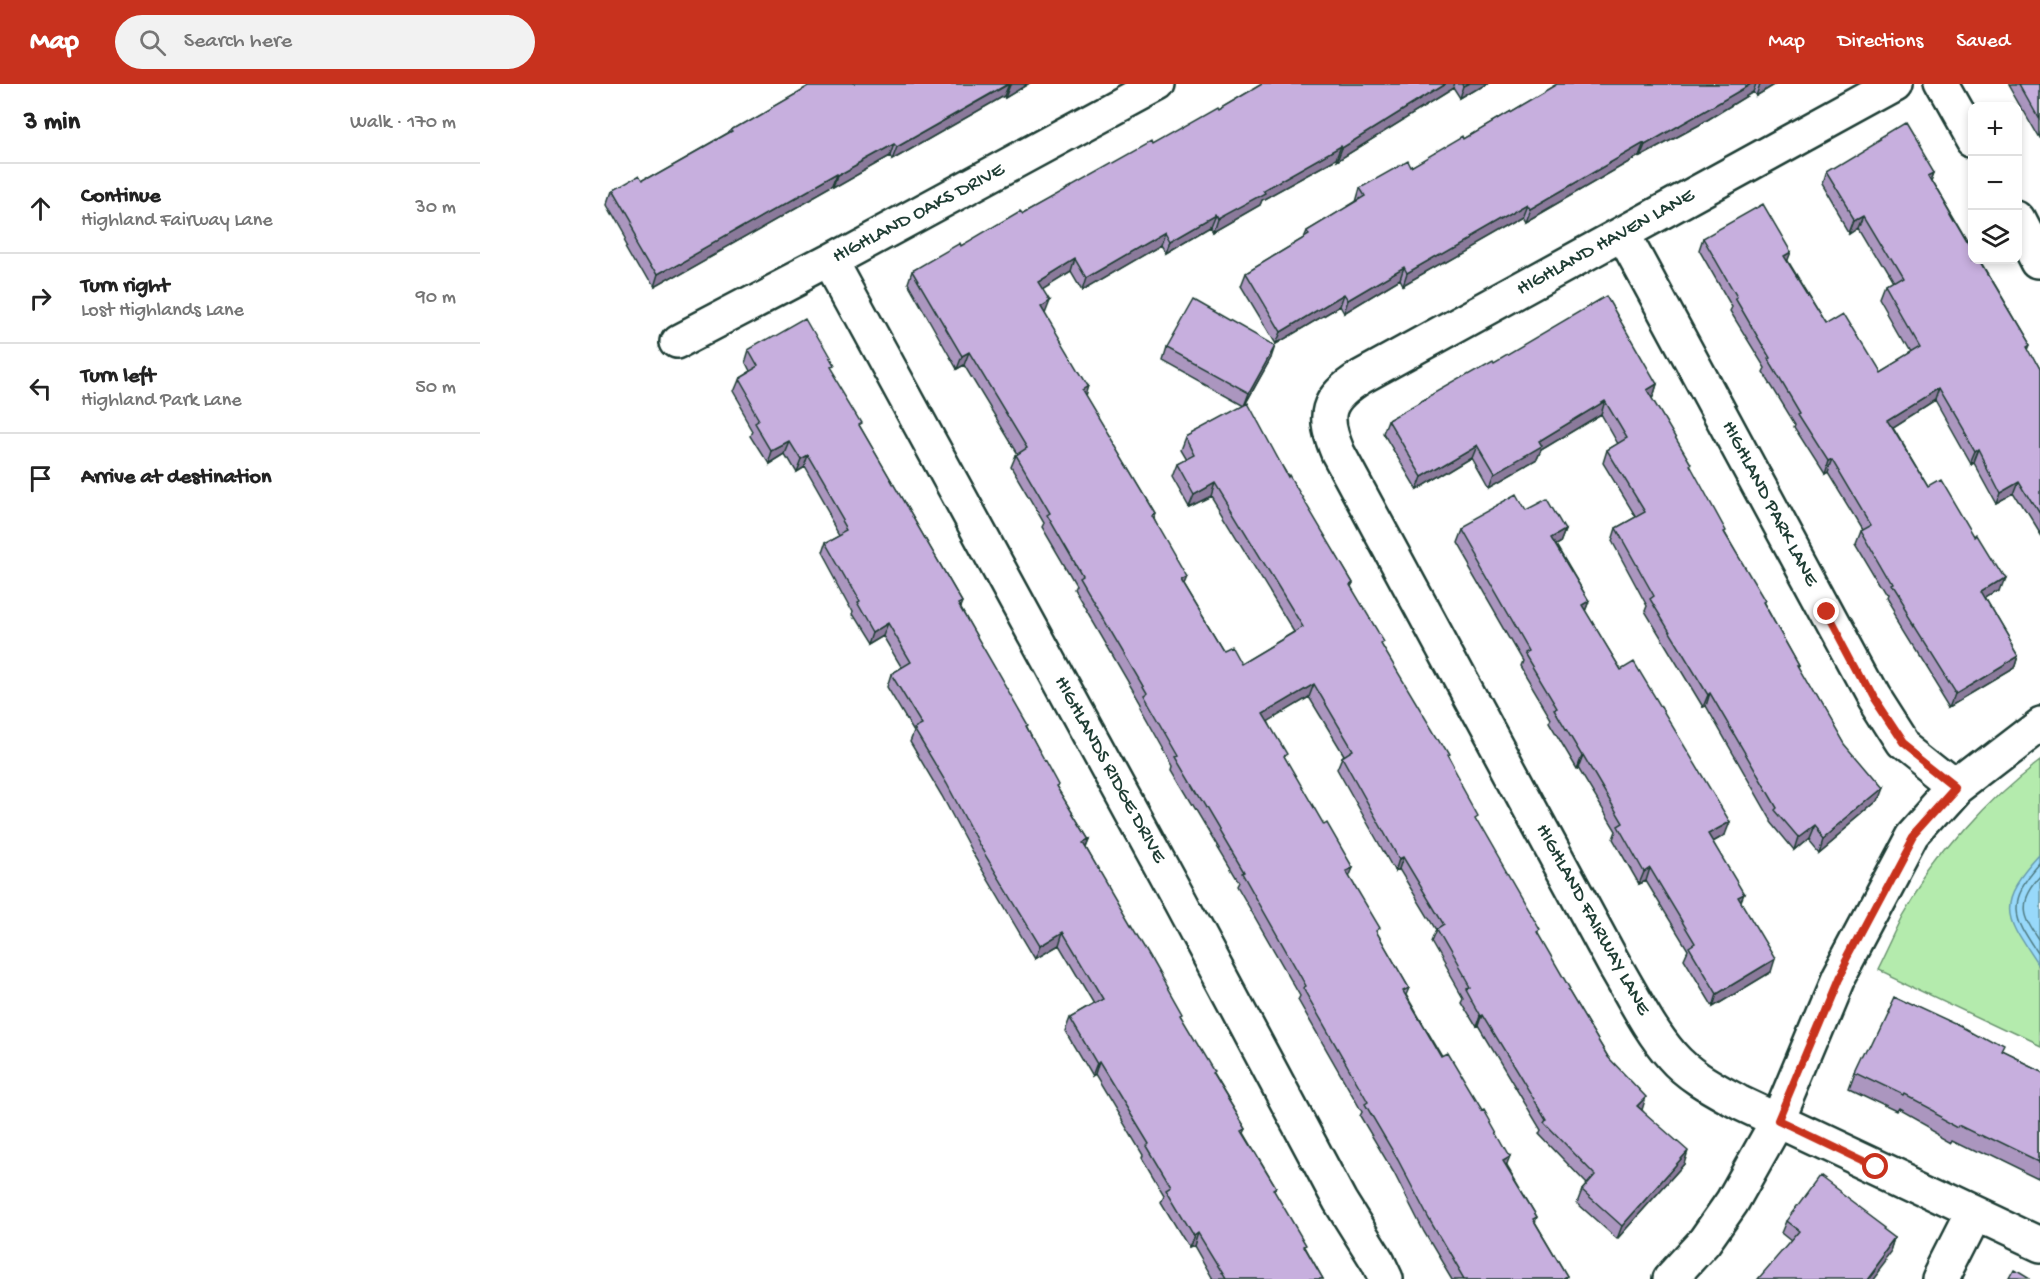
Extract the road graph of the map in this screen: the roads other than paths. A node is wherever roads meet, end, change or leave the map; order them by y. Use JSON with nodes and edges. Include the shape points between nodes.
{"nodes":[{"id":1,"x":1158,"y":84,"type":"edge"},
{"id":2,"x":1895,"y":84,"type":"edge"},
{"id":3,"x":1941,"y":84,"type":"edge"},
{"id":4,"x":1968,"y":132,"type":"edge"},
{"id":5,"x":2022,"y":227,"type":"edge"},
{"id":6,"x":1623,"y":234,"type":"junction"},
{"id":7,"x":831,"y":261,"type":"junction"},
{"id":8,"x":2040,"y":262,"type":"edge"},
{"id":9,"x":678,"y":341,"type":"dead end"},
{"id":10,"x":1329,"y":414,"type":"joint"},
{"id":11,"x":2040,"y":723,"type":"edge"},
{"id":12,"x":1957,"y":787,"type":"junction"},
{"id":13,"x":1778,"y":1120,"type":"junction"},
{"id":14,"x":1975,"y":1214,"type":"junction"},
{"id":15,"x":2040,"y":1244,"type":"edge"},
{"id":16,"x":1386,"y":1279,"type":"edge"},
{"id":17,"x":1670,"y":1279,"type":"edge"},
{"id":18,"x":1942,"y":1279,"type":"edge"}],
"edges":[{"from":1,"to":7,"type":"street","name":"HIGHLAND OAKS DRIVE"},
{"from":2,"to":6,"type":"street","name":"HIGHLAND HAVEN LANE"},
{"from":3,"to":4,"type":"street"},
{"from":5,"to":8,"type":"street"},
{"from":6,"to":10,"type":"street","name":"HIGHLAND HAVEN LANE","via":[[1361,377],[1336,396]]},
{"from":6,"to":12,"type":"street","name":"HIGHLAND PARK LANE","via":[[1872,697],[1903,744]]},
{"from":7,"to":9,"type":"street","name":"HIGHLAND OAKS DRIVE"},
{"from":7,"to":16,"type":"street","name":"HIGHLANDS RIDGE DRIVE"},
{"from":10,"to":13,"type":"street","name":"HIGHLAND FAIRWAY LANE","via":[[1330,434],[1338,453],[1650,1025],[1672,1057],[1703,1082]]},
{"from":11,"to":12,"type":"street"},
{"from":12,"to":13,"type":"street","via":[[1913,836],[1837,979]]},
{"from":13,"to":14,"type":"street","name":"HIGHLAND FAIRWAY LANE"},
{"from":13,"to":17,"type":"street","via":[[1732,1202],[1704,1242]]},
{"from":14,"to":15,"type":"street","name":"HIGHLAND FAIRWAY LANE"},
{"from":14,"to":18,"type":"street"}]}
